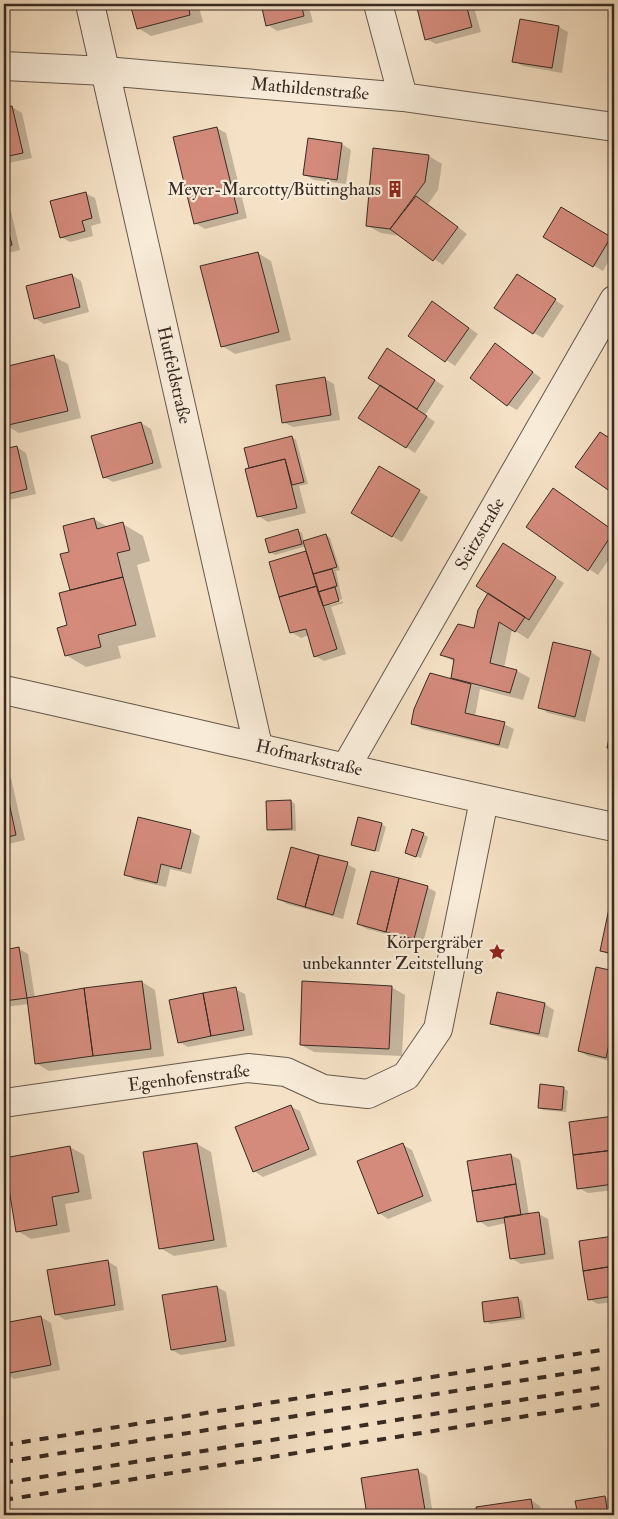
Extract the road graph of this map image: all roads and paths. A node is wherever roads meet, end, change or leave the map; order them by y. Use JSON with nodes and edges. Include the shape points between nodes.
{"nodes":[{"id":1,"x":90,"y":4,"type":"edge"},
{"id":2,"x":378,"y":4,"type":"edge"},
{"id":3,"x":4,"y":66,"type":"edge"},
{"id":4,"x":105,"y":71,"type":"junction"},
{"id":5,"x":403,"y":97,"type":"junction"},
{"id":6,"x":614,"y":127,"type":"edge"},
{"id":7,"x":614,"y":300,"type":"edge"},
{"id":8,"x":4,"y":690,"type":"edge"},
{"id":9,"x":258,"y":746,"type":"junction"},
{"id":10,"x":346,"y":767,"type":"junction"},
{"id":11,"x":484,"y":800,"type":"junction"},
{"id":12,"x":614,"y":827,"type":"edge"},
{"id":13,"x":4,"y":1103,"type":"edge"}],
"edges":[{"from":1,"to":4,"type":"street","name":"Hutfeldstraße"},
{"from":2,"to":5,"type":"street"},
{"from":3,"to":4,"type":"street","name":"Mathildenstraße"},
{"from":4,"to":5,"type":"street","name":"Mathildenstraße"},
{"from":4,"to":9,"type":"street","name":"Hutfeldstraße"},
{"from":5,"to":6,"type":"street","name":"Mathildenstraße"},
{"from":7,"to":10,"type":"street","name":"Seitzstraße"},
{"from":8,"to":9,"type":"street","name":"Hofmarkstraße"},
{"from":9,"to":10,"type":"street","name":"Hofmarkstraße"},
{"from":10,"to":11,"type":"street","name":"Hofmarkstraße"},
{"from":11,"to":12,"type":"street","name":"Hofmarkstraße"},
{"from":11,"to":13,"type":"street","name":"Egenhofenstraße","via":[[438,1029],[406,1076],[368,1094],[323,1089],[286,1072],[248,1068]]}]}
